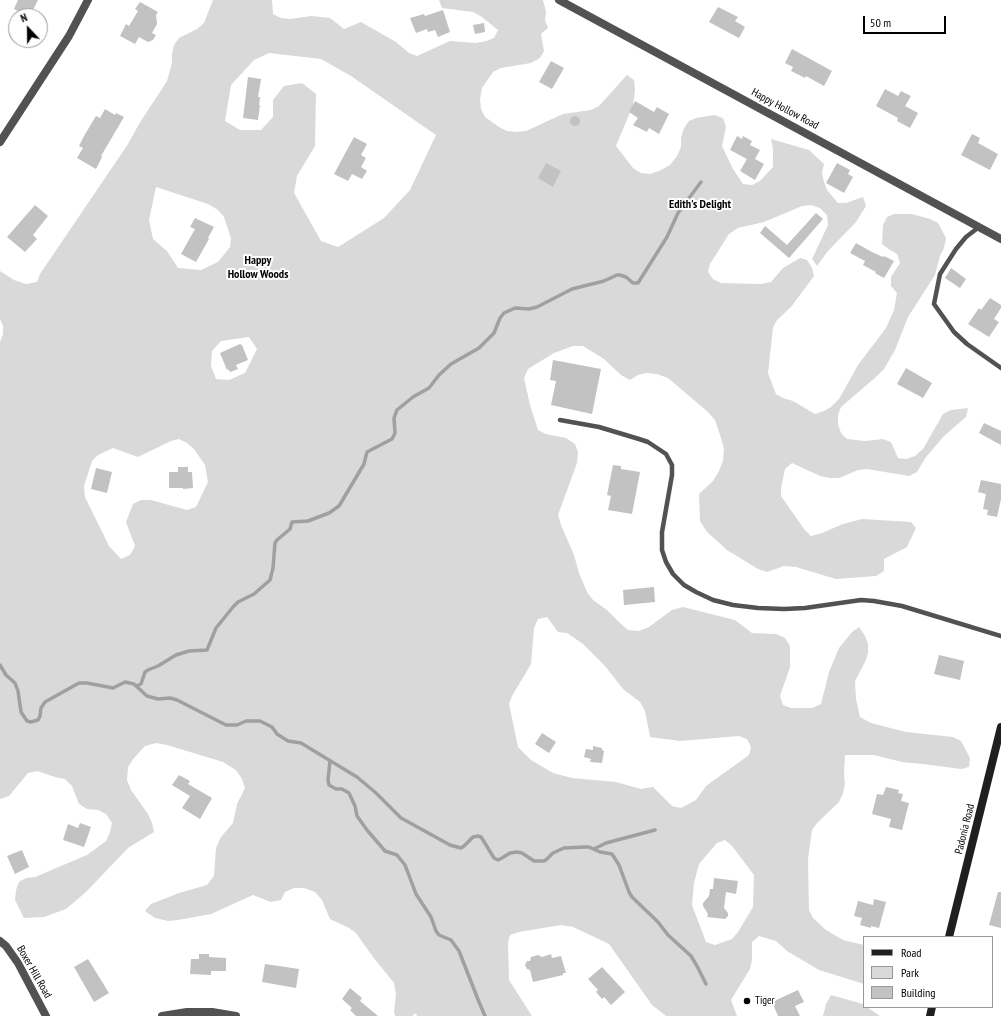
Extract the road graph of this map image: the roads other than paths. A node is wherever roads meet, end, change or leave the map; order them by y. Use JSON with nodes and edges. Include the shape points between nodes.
{"nodes":[{"id":1,"x":88,"y":0,"type":"edge"},
{"id":2,"x":559,"y":0,"type":"edge"},
{"id":3,"x":0,"y":142,"type":"edge"},
{"id":4,"x":979,"y":227,"type":"junction"},
{"id":5,"x":1001,"y":239,"type":"edge"},
{"id":6,"x":1001,"y":368,"type":"edge"},
{"id":7,"x":560,"y":420,"type":"dead end"},
{"id":8,"x":1001,"y":636,"type":"edge"},
{"id":9,"x":1001,"y":727,"type":"edge"},
{"id":10,"x":949,"y":936,"type":"edge"},
{"id":11,"x":0,"y":941,"type":"edge"},
{"id":12,"x":46,"y":1016,"type":"edge"},
{"id":13,"x":162,"y":1016,"type":"edge"},
{"id":14,"x":236,"y":1016,"type":"edge"}],
"edges":[{"from":1,"to":3,"type":"street"},
{"from":2,"to":4,"type":"street","name":"Happy Hollow Road"},
{"from":4,"to":5,"type":"street","name":"Happy Hollow Road"},
{"from":4,"to":6,"type":"lane","via":[[956,249],[940,274],[934,304],[954,332]]},
{"from":7,"to":8,"type":"lane","via":[[598,427],[639,439],[658,448],[670,459],[672,475],[663,527],[662,550],[673,574],[696,592],[713,600],[758,608],[798,609],[861,600],[874,601],[902,606]]},
{"from":9,"to":10,"type":"main road","name":"Padonia Road"},
{"from":11,"to":12,"type":"street","name":"Boxer Hill Road","via":[[18,963]]},
{"from":13,"to":14,"type":"street","via":[[212,1012]]}]}
